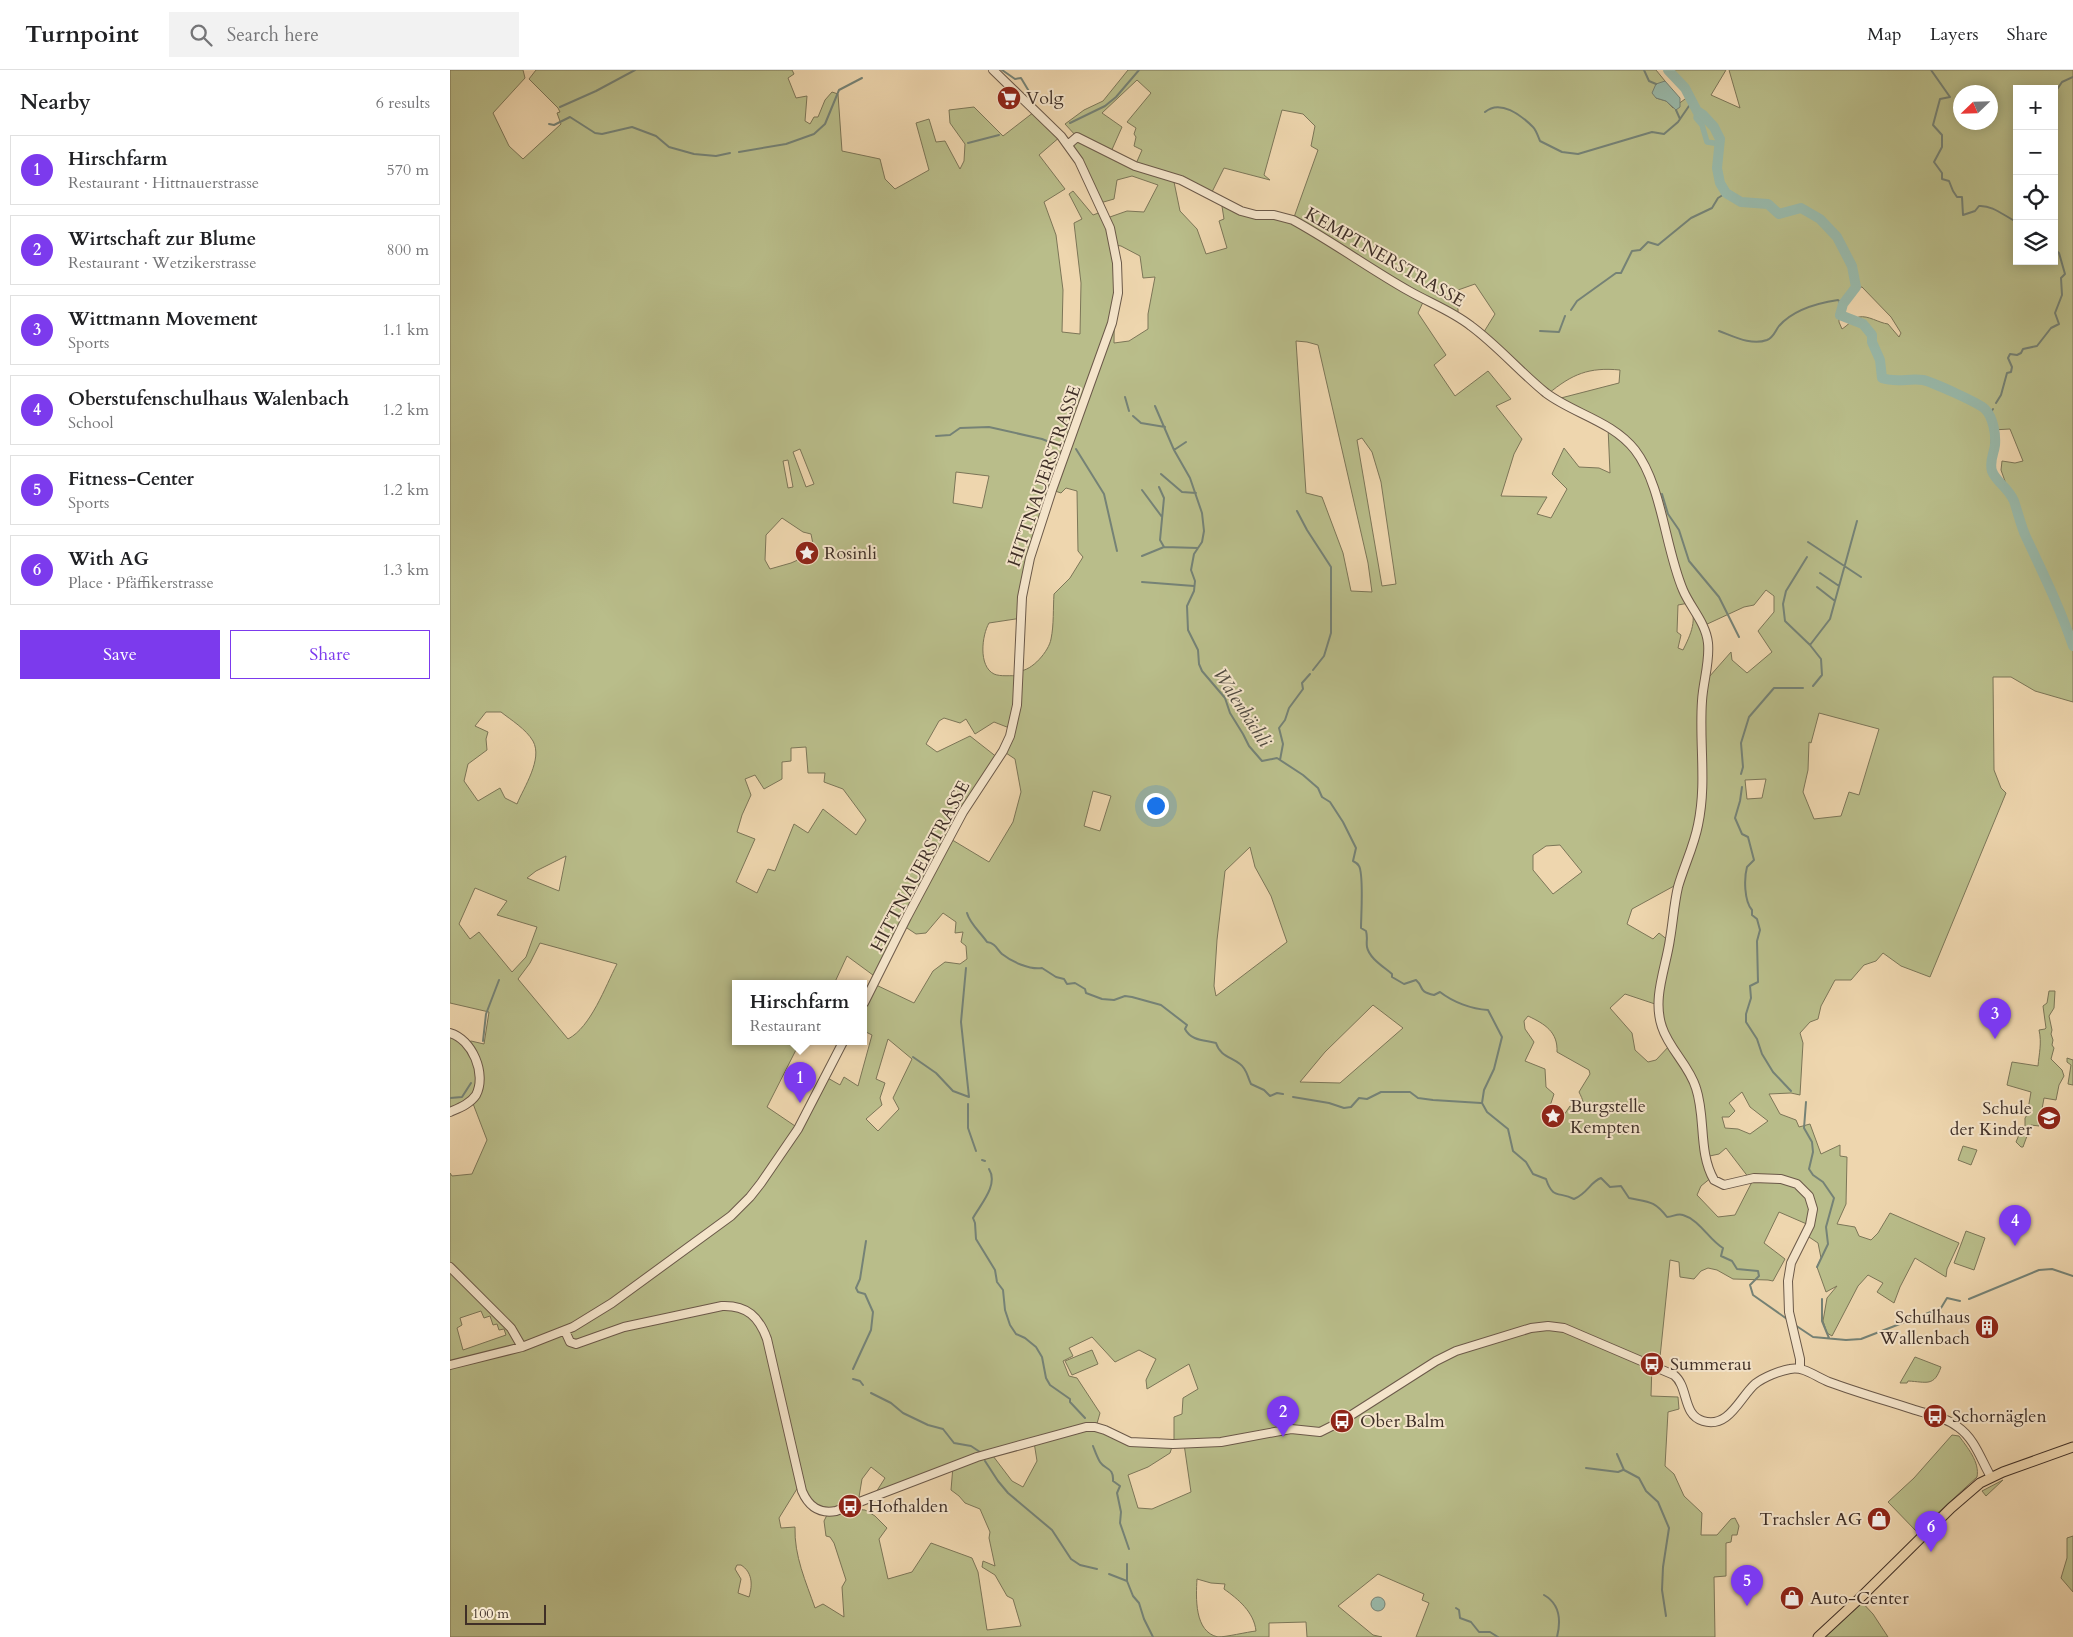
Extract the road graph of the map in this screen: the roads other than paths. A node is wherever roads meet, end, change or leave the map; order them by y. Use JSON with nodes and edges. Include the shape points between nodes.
{"nodes":[{"id":1,"x":993,"y":70,"type":"edge"},
{"id":2,"x":1069,"y":144,"type":"junction"},
{"id":3,"x":867,"y":997,"type":"edge"},
{"id":4,"x":450,"y":1032,"type":"edge"},
{"id":5,"x":841,"y":1045,"type":"edge"},
{"id":6,"x":450,"y":1112,"type":"edge"},
{"id":7,"x":450,"y":1267,"type":"edge"},
{"id":8,"x":565,"y":1331,"type":"junction"},
{"id":9,"x":522,"y":1347,"type":"junction"},
{"id":10,"x":450,"y":1364,"type":"edge"},
{"id":11,"x":1800,"y":1368,"type":"junction"},
{"id":12,"x":2073,"y":1447,"type":"edge"},
{"id":13,"x":1991,"y":1477,"type":"junction"},
{"id":14,"x":1818,"y":1637,"type":"edge"}],
"edges":[{"from":1,"to":2,"type":"street","name":"HITTNAUERSTRASSE"},
{"from":2,"to":3,"type":"street","name":"HITTNAUERSTRASSE","via":[[1087,175],[1110,228],[1118,282],[1116,308],[1028,565],[1022,596],[1017,705],[1010,736],[955,826]]},
{"from":2,"to":11,"type":"street","name":"KEMPTNERSTRASSE","via":[[1077,137],[1135,166],[1181,180],[1241,212],[1293,220],[1460,318],[1548,394],[1608,427],[1636,451],[1653,489],[1675,568],[1706,634],[1708,648],[1702,704],[1702,805],[1677,894],[1660,990],[1659,1015],[1664,1032],[1687,1066],[1696,1088],[1705,1157],[1714,1180],[1724,1185],[1754,1178],[1781,1179],[1801,1186],[1811,1201],[1810,1226],[1791,1263],[1788,1281],[1790,1320]]},
{"from":4,"to":6,"type":"street","via":[[463,1038],[471,1049],[479,1085],[472,1101]]},
{"from":5,"to":8,"type":"street","via":[[798,1128],[761,1183],[740,1207],[595,1315]]},
{"from":7,"to":9,"type":"street","via":[[510,1326]]},
{"from":8,"to":9,"type":"street"},
{"from":8,"to":11,"type":"street","via":[[570,1342],[576,1344],[624,1327],[709,1309],[737,1306],[751,1312],[758,1318],[767,1339],[802,1491],[809,1504],[823,1512],[848,1507],[977,1457],[1086,1427],[1105,1430],[1130,1442],[1173,1444],[1221,1442],[1284,1430],[1323,1431],[1445,1356],[1532,1328],[1564,1328],[1668,1371],[1678,1378],[1692,1414],[1707,1422],[1729,1415],[1766,1377]]},
{"from":9,"to":10,"type":"street"},
{"from":11,"to":13,"type":"street","via":[[1826,1381],[1954,1424],[1971,1440]]},
{"from":12,"to":13,"type":"main road"},
{"from":13,"to":14,"type":"main road","via":[[1951,1508]]}]}
